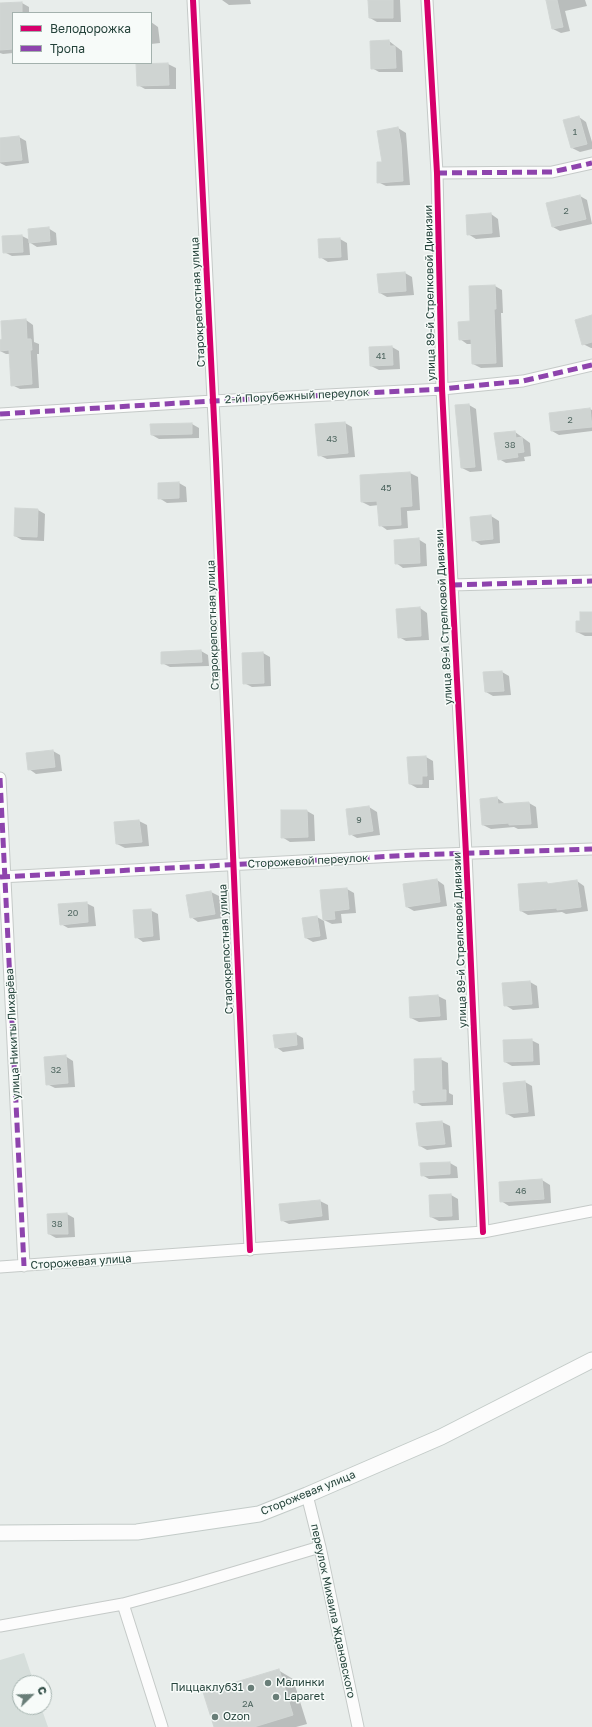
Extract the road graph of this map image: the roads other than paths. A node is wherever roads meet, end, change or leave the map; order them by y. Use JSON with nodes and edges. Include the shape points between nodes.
{"nodes":[{"id":1,"x":193,"y":0,"type":"edge"},
{"id":2,"x":427,"y":0,"type":"edge"},
{"id":3,"x":592,"y":163,"type":"edge"},
{"id":4,"x":437,"y":173,"type":"junction"},
{"id":5,"x":592,"y":365,"type":"edge"},
{"id":6,"x":442,"y":389,"type":"junction"},
{"id":7,"x":213,"y":401,"type":"junction"},
{"id":8,"x":0,"y":414,"type":"edge"},
{"id":9,"x":592,"y":581,"type":"edge"},
{"id":10,"x":452,"y":585,"type":"junction"},
{"id":11,"x":0,"y":778,"type":"edge"},
{"id":12,"x":592,"y":849,"type":"edge"},
{"id":13,"x":466,"y":854,"type":"junction"},
{"id":14,"x":233,"y":864,"type":"junction"},
{"id":15,"x":3,"y":877,"type":"edge"},
{"id":16,"x":592,"y":1211,"type":"edge"},
{"id":17,"x":483,"y":1232,"type":"junction"},
{"id":18,"x":250,"y":1250,"type":"junction"},
{"id":19,"x":24,"y":1266,"type":"junction"},
{"id":20,"x":0,"y":1267,"type":"edge"},
{"id":21,"x":592,"y":1360,"type":"edge"},
{"id":22,"x":307,"y":1495,"type":"junction"},
{"id":23,"x":0,"y":1533,"type":"edge"},
{"id":24,"x":320,"y":1547,"type":"junction"},
{"id":25,"x":123,"y":1604,"type":"junction"},
{"id":26,"x":0,"y":1626,"type":"edge"},
{"id":27,"x":162,"y":1727,"type":"edge"},
{"id":28,"x":358,"y":1727,"type":"edge"}],
"edges":[{"from":1,"to":7,"type":"street","name":"Старокрепостная улица"},
{"from":2,"to":4,"type":"street","name":"улица 89-й Стрелковой Дивизии"},
{"from":3,"to":4,"type":"street","via":[[552,172]]},
{"from":4,"to":6,"type":"street","name":"улица 89-й Стрелковой Дивизии"},
{"from":5,"to":6,"type":"street","name":"2-й Порубежный переулок","via":[[524,381]]},
{"from":6,"to":7,"type":"street","name":"2-й Порубежный переулок"},
{"from":6,"to":10,"type":"street","name":"улица 89-й Стрелковой Дивизии"},
{"from":7,"to":8,"type":"street","name":"2-й Порубежный переулок"},
{"from":7,"to":14,"type":"street","name":"Старокрепостная улица"},
{"from":9,"to":10,"type":"street"},
{"from":10,"to":13,"type":"street","name":"улица 89-й Стрелковой Дивизии"},
{"from":11,"to":15,"type":"street","name":"улица Никиты Лихарёва"},
{"from":12,"to":13,"type":"street","name":"Сторожевой переулок"},
{"from":13,"to":14,"type":"street","name":"Сторожевой переулок"},
{"from":13,"to":17,"type":"street","name":"улица 89-й Стрелковой Дивизии"},
{"from":14,"to":15,"type":"street","name":"Сторожевой переулок"},
{"from":14,"to":18,"type":"street","name":"Старокрепостная улица"},
{"from":15,"to":19,"type":"street","name":"улица Никиты Лихарёва"},
{"from":16,"to":17,"type":"street","name":"Сторожевая улица"},
{"from":17,"to":18,"type":"street","name":"Сторожевая улица"},
{"from":18,"to":19,"type":"street","name":"Сторожевая улица"},
{"from":19,"to":20,"type":"street","name":"Сторожевая улица"},
{"from":21,"to":22,"type":"main road","name":"Сторожевая улица","via":[[441,1437]]},
{"from":22,"to":23,"type":"main road","name":"Сторожевая улица","via":[[259,1514],[137,1532]]},
{"from":22,"to":24,"type":"street","name":"переулок Михаила Ждановского"},
{"from":24,"to":25,"type":"street"},
{"from":24,"to":28,"type":"street","name":"переулок Михаила Ждановского"},
{"from":25,"to":26,"type":"street"},
{"from":25,"to":27,"type":"street"}]}
